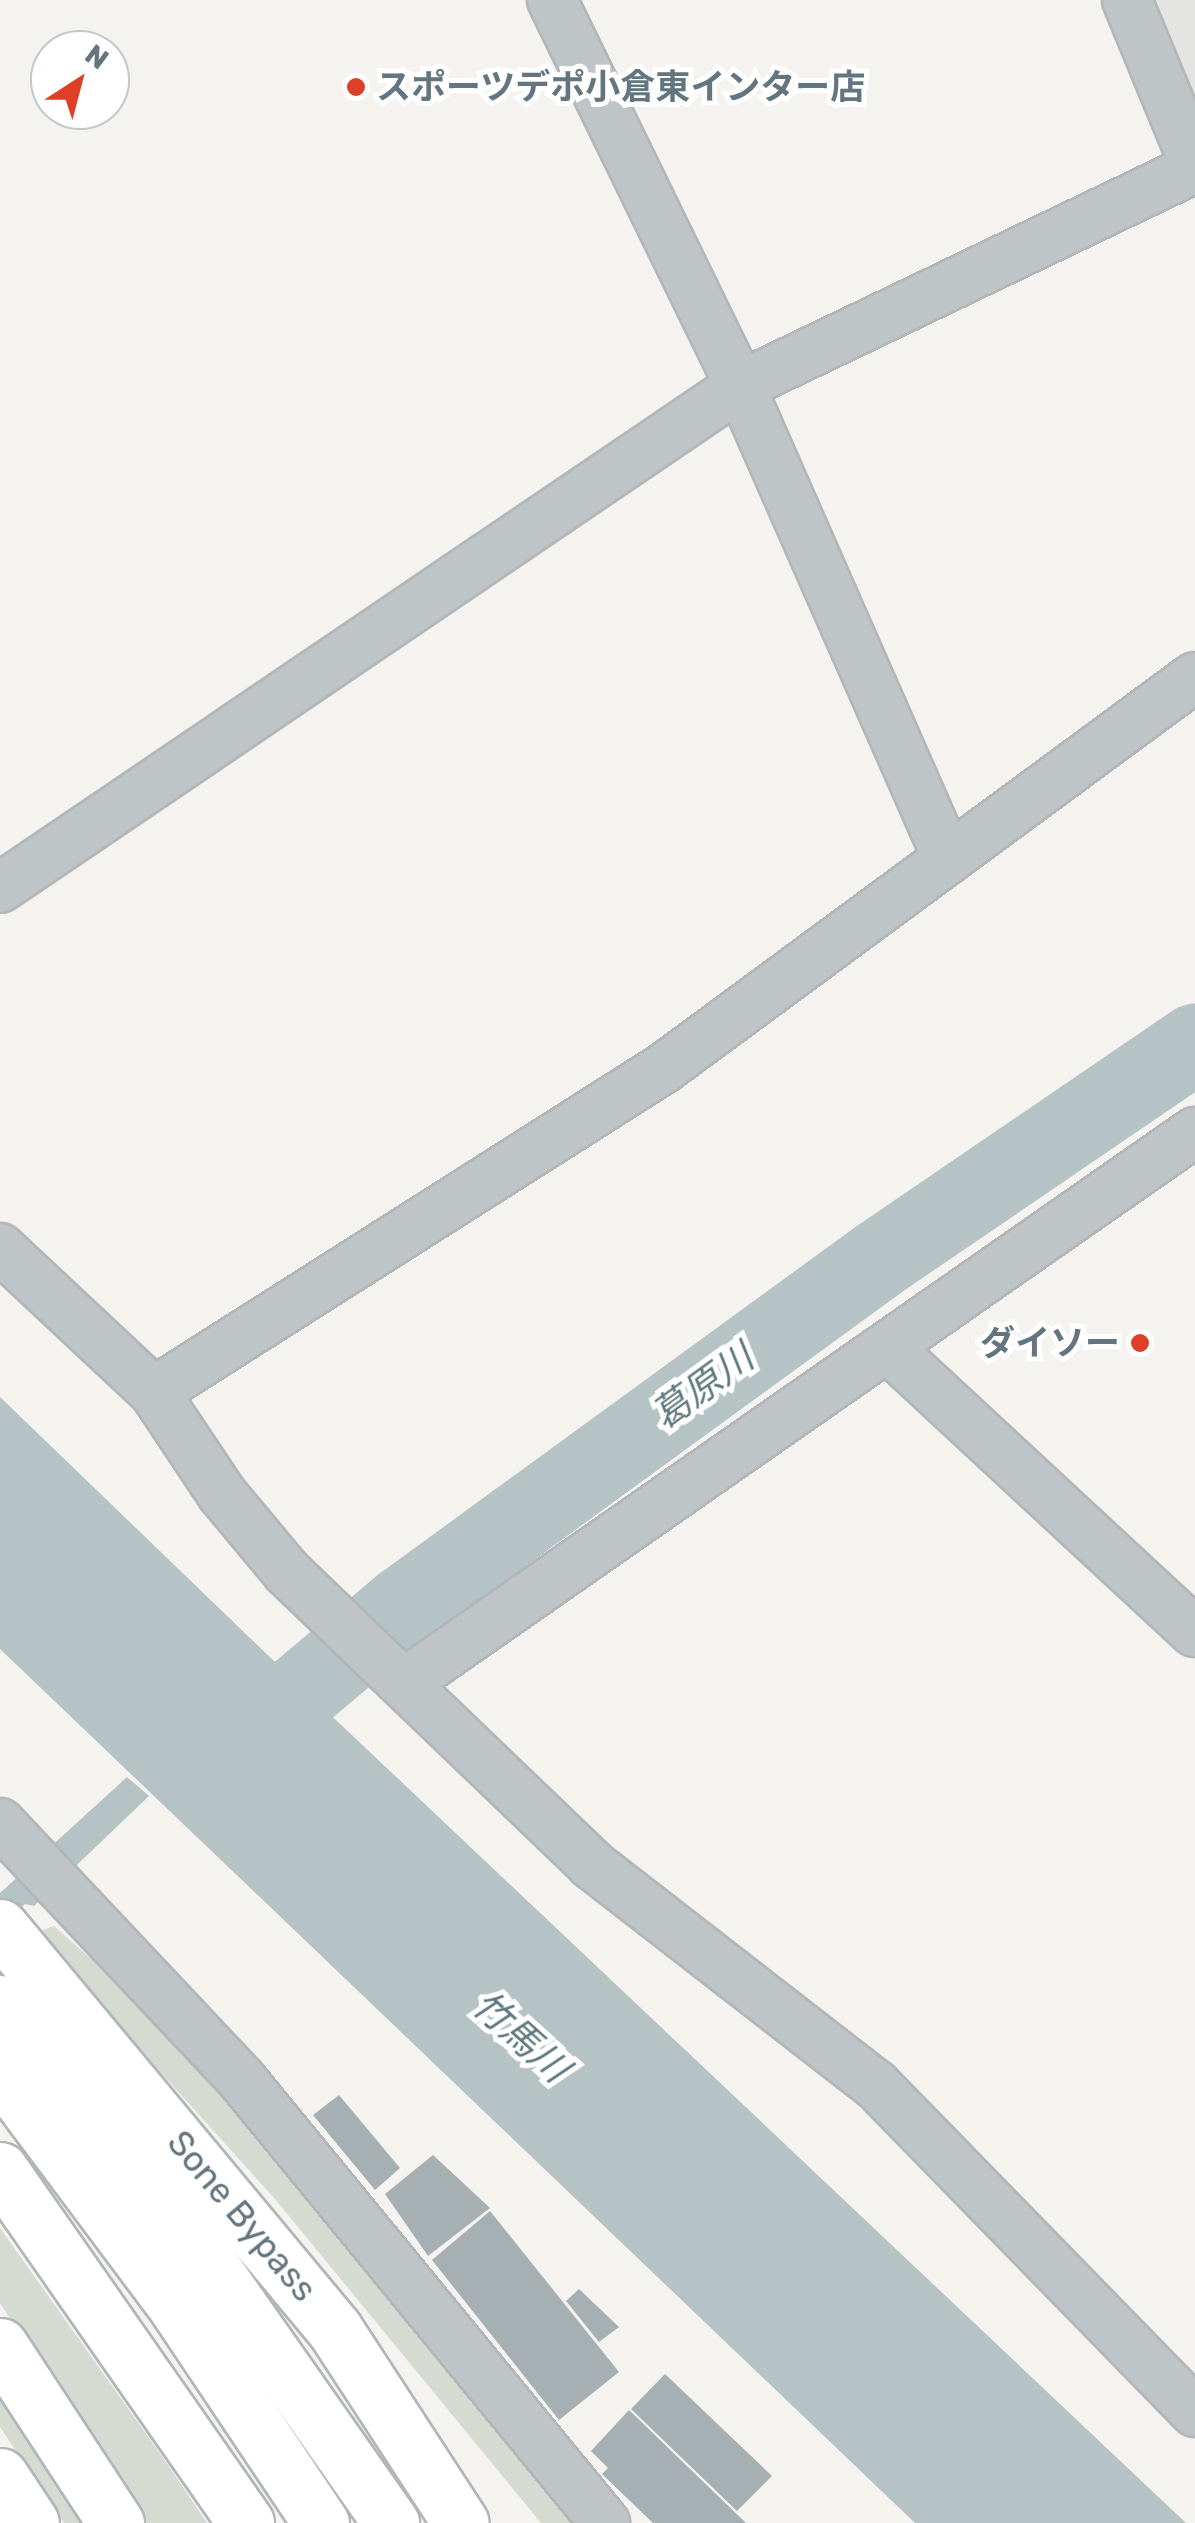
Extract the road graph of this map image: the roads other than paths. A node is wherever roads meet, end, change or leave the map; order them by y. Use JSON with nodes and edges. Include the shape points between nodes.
{"nodes":[{"id":1,"x":552,"y":0,"type":"edge"},
{"id":2,"x":1126,"y":0,"type":"edge"},
{"id":3,"x":1195,"y":166,"type":"edge"},
{"id":4,"x":740,"y":386,"type":"junction"},
{"id":5,"x":1195,"y":678,"type":"edge"},
{"id":6,"x":948,"y":859,"type":"junction"},
{"id":7,"x":0,"y":888,"type":"edge"},
{"id":8,"x":1195,"y":1132,"type":"edge"},
{"id":9,"x":0,"y":1248,"type":"edge"},
{"id":10,"x":888,"y":1348,"type":"junction"},
{"id":11,"x":154,"y":1392,"type":"junction"},
{"id":12,"x":1195,"y":1632,"type":"edge"},
{"id":13,"x":406,"y":1682,"type":"junction"},
{"id":14,"x":0,"y":1823,"type":"edge"},
{"id":15,"x":68,"y":1894,"type":"junction"},
{"id":16,"x":14,"y":1924,"type":"edge"},
{"id":17,"x":0,"y":2003,"type":"edge"},
{"id":18,"x":0,"y":2071,"type":"edge"},
{"id":19,"x":0,"y":2170,"type":"edge"},
{"id":20,"x":335,"y":2330,"type":"junction"},
{"id":21,"x":0,"y":2346,"type":"edge"},
{"id":22,"x":1195,"y":2412,"type":"edge"},
{"id":23,"x":0,"y":2476,"type":"edge"},
{"id":24,"x":31,"y":2523,"type":"edge"},
{"id":25,"x":116,"y":2523,"type":"edge"},
{"id":26,"x":246,"y":2523,"type":"edge"},
{"id":27,"x":321,"y":2523,"type":"edge"},
{"id":28,"x":392,"y":2523,"type":"edge"},
{"id":29,"x":461,"y":2523,"type":"edge"},
{"id":30,"x":497,"y":2523,"type":"edge"},
{"id":31,"x":605,"y":2523,"type":"edge"}],
"edges":[{"from":1,"to":4,"type":"street"},
{"from":2,"to":3,"type":"street"},
{"from":3,"to":4,"type":"street"},
{"from":4,"to":6,"type":"street"},
{"from":4,"to":7,"type":"street"},
{"from":5,"to":6,"type":"street"},
{"from":6,"to":11,"type":"street","via":[[664,1068]]},
{"from":8,"to":10,"type":"street"},
{"from":9,"to":11,"type":"street"},
{"from":10,"to":12,"type":"street"},
{"from":10,"to":13,"type":"street"},
{"from":11,"to":13,"type":"street","via":[[222,1494],[287,1572]]},
{"from":13,"to":22,"type":"street","via":[[592,1864],[876,2085]]},
{"from":14,"to":15,"type":"street"},
{"from":15,"to":16,"type":"street"},
{"from":15,"to":31,"type":"street","via":[[242,2080]]},
{"from":16,"to":20,"type":"highway","name":"Sone Bypass"},
{"from":17,"to":28,"type":"highway","via":[[202,2253]]},
{"from":18,"to":27,"type":"highway","via":[[177,2308]]},
{"from":19,"to":26,"type":"highway"},
{"from":20,"to":29,"type":"highway","name":"Sone Bypass"},
{"from":20,"to":30,"type":"highway"},
{"from":21,"to":25,"type":"highway"},
{"from":23,"to":24,"type":"highway"}]}
